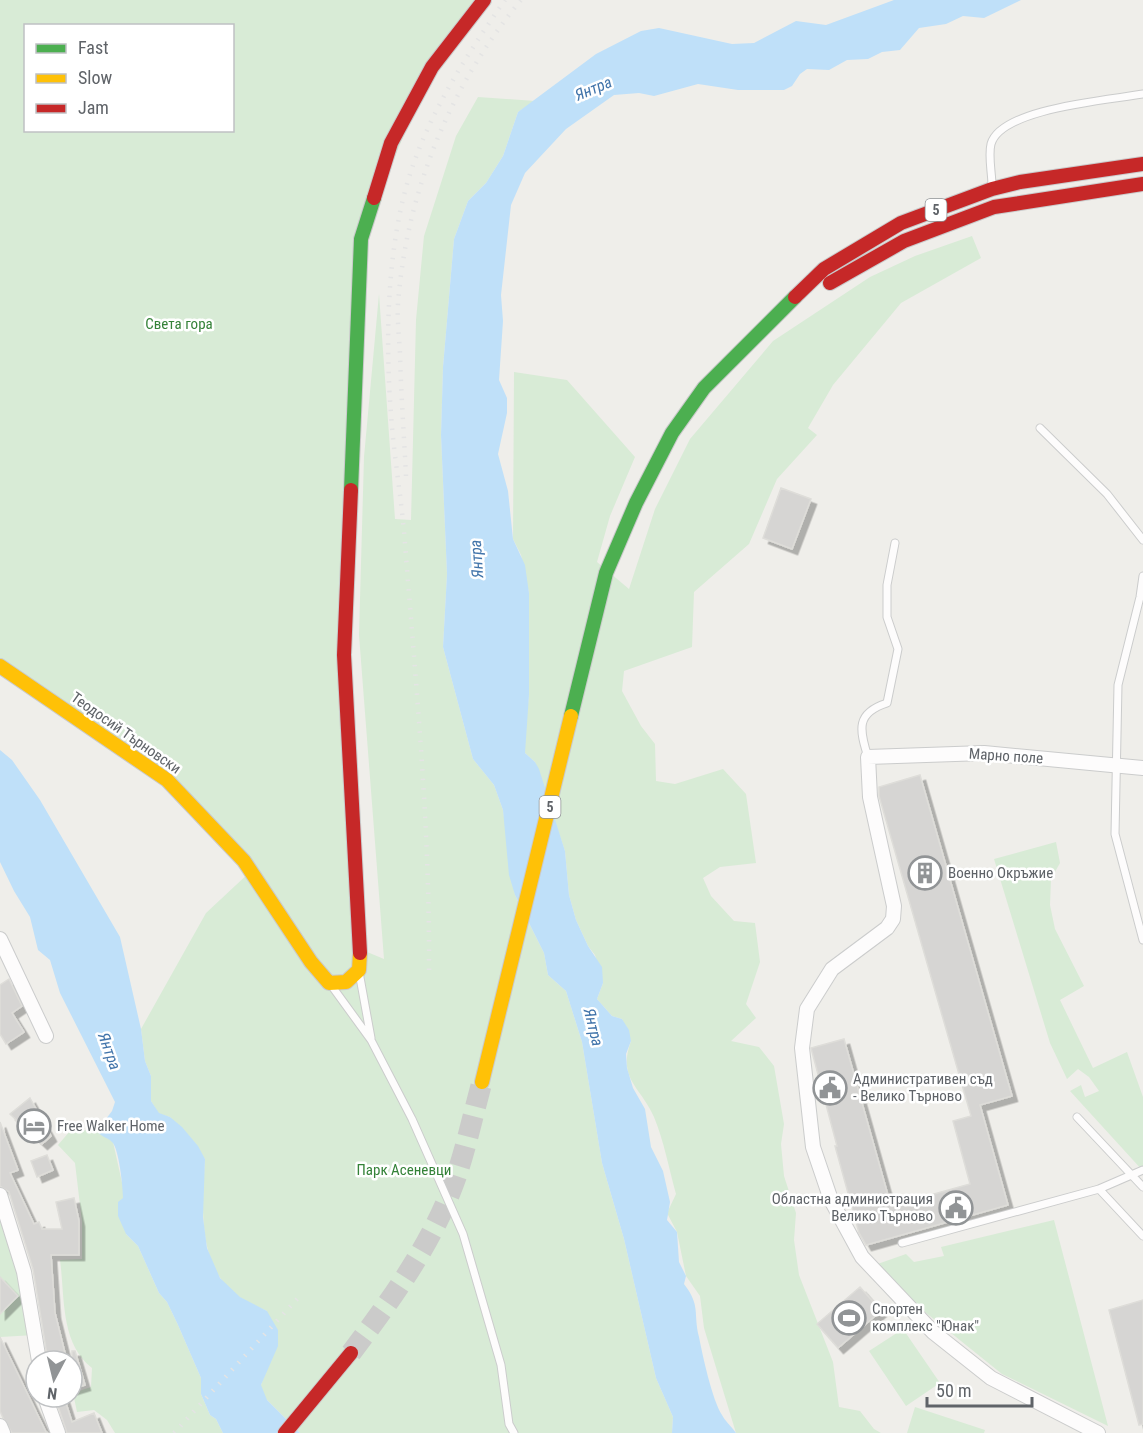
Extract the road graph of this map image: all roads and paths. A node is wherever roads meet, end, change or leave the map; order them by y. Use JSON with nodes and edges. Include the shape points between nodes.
{"nodes":[{"id":1,"x":484,"y":0,"type":"edge"},
{"id":2,"x":1143,"y":94,"type":"edge"},
{"id":3,"x":1143,"y":149,"type":"edge"},
{"id":4,"x":1143,"y":164,"type":"edge"},
{"id":5,"x":1020,"y":182,"type":"junction"},
{"id":6,"x":1143,"y":184,"type":"edge"},
{"id":7,"x":992,"y":189,"type":"junction"},
{"id":8,"x":763,"y":329,"type":"junction"},
{"id":9,"x":1041,"y":428,"type":"dead end"},
{"id":10,"x":1143,"y":540,"type":"edge"},
{"id":11,"x":895,"y":543,"type":"dead end"},
{"id":12,"x":1143,"y":576,"type":"edge"},
{"id":13,"x":0,"y":666,"type":"edge"},
{"id":14,"x":868,"y":757,"type":"junction"},
{"id":15,"x":1116,"y":765,"type":"junction"},
{"id":16,"x":1143,"y":768,"type":"edge"},
{"id":17,"x":0,"y":939,"type":"edge"},
{"id":18,"x":1143,"y":940,"type":"edge"},
{"id":19,"x":359,"y":970,"type":"junction"},
{"id":20,"x":329,"y":983,"type":"junction"},
{"id":21,"x":45,"y":1036,"type":"dead end"},
{"id":22,"x":371,"y":1040,"type":"junction"},
{"id":23,"x":482,"y":1082,"type":"tunnel mouth"},
{"id":24,"x":1077,"y":1117,"type":"dead end"},
{"id":25,"x":1143,"y":1170,"type":"edge"},
{"id":26,"x":1131,"y":1175,"type":"junction"},
{"id":27,"x":1143,"y":1187,"type":"edge"},
{"id":28,"x":1099,"y":1190,"type":"junction"},
{"id":29,"x":0,"y":1195,"type":"edge"},
{"id":30,"x":4,"y":1208,"type":"edge"},
{"id":31,"x":1143,"y":1236,"type":"edge"},
{"id":32,"x":902,"y":1243,"type":"dead end"},
{"id":33,"x":37,"y":1349,"type":"edge"},
{"id":34,"x":351,"y":1353,"type":"tunnel mouth"},
{"id":35,"x":49,"y":1409,"type":"edge"},
{"id":36,"x":0,"y":1426,"type":"edge"},
{"id":37,"x":3,"y":1433,"type":"edge"},
{"id":38,"x":58,"y":1433,"type":"edge"},
{"id":39,"x":285,"y":1433,"type":"edge"},
{"id":40,"x":514,"y":1433,"type":"edge"},
{"id":41,"x":1098,"y":1433,"type":"edge"}],
"edges":[{"from":1,"to":19,"type":"main road","via":[[432,67],[391,143],[361,239],[344,655]]},
{"from":2,"to":7,"type":"lane","via":[[1036,112],[1006,124],[992,143]]},
{"from":3,"to":5,"type":"main road"},
{"from":4,"to":5,"type":"main road","number":"5"},
{"from":5,"to":7,"type":"main road","number":"5"},
{"from":6,"to":8,"type":"main road","number":"5","via":[[994,207],[904,241],[840,276]]},
{"from":7,"to":8,"type":"main road","number":"5","via":[[901,223],[824,269]]},
{"from":8,"to":23,"type":"main road","number":"5","via":[[704,388],[672,433],[606,573]]},
{"from":9,"to":10,"type":"lane","via":[[1107,494]]},
{"from":11,"to":14,"type":"lane","via":[[886,585],[887,617],[898,649],[887,703],[872,708],[862,725]]},
{"from":12,"to":15,"type":"lane","via":[[1118,685]]},
{"from":13,"to":20,"type":"main road","name":"Теодосий Търновски","via":[[167,780],[244,861]]},
{"from":14,"to":15,"type":"street","name":"Марно поле","via":[[984,753]]},
{"from":14,"to":41,"type":"street","via":[[870,797],[894,906],[893,919],[887,928],[832,969],[807,1009],[802,1048],[813,1147],[831,1200],[862,1257],[933,1332],[992,1378]]},
{"from":15,"to":16,"type":"street","name":"Марно поле"},
{"from":15,"to":18,"type":"lane","via":[[1115,834]]},
{"from":17,"to":21,"type":"street"},
{"from":19,"to":20,"type":"main road","via":[[346,982]]},
{"from":19,"to":22,"type":"lane"},
{"from":20,"to":22,"type":"lane"},
{"from":22,"to":40,"type":"lane","via":[[412,1119],[463,1234],[501,1365],[509,1424]]},
{"from":24,"to":26,"type":"lane"},
{"from":25,"to":26,"type":"lane"},
{"from":26,"to":27,"type":"lane"},
{"from":26,"to":28,"type":"lane"},
{"from":28,"to":31,"type":"lane"},
{"from":28,"to":32,"type":"lane"},
{"from":29,"to":30,"type":"street"},
{"from":30,"to":33,"type":"street","via":[[24,1272]]},
{"from":34,"to":39,"type":"main road"},
{"from":35,"to":38,"type":"street"},
{"from":36,"to":37,"type":"street"}]}
